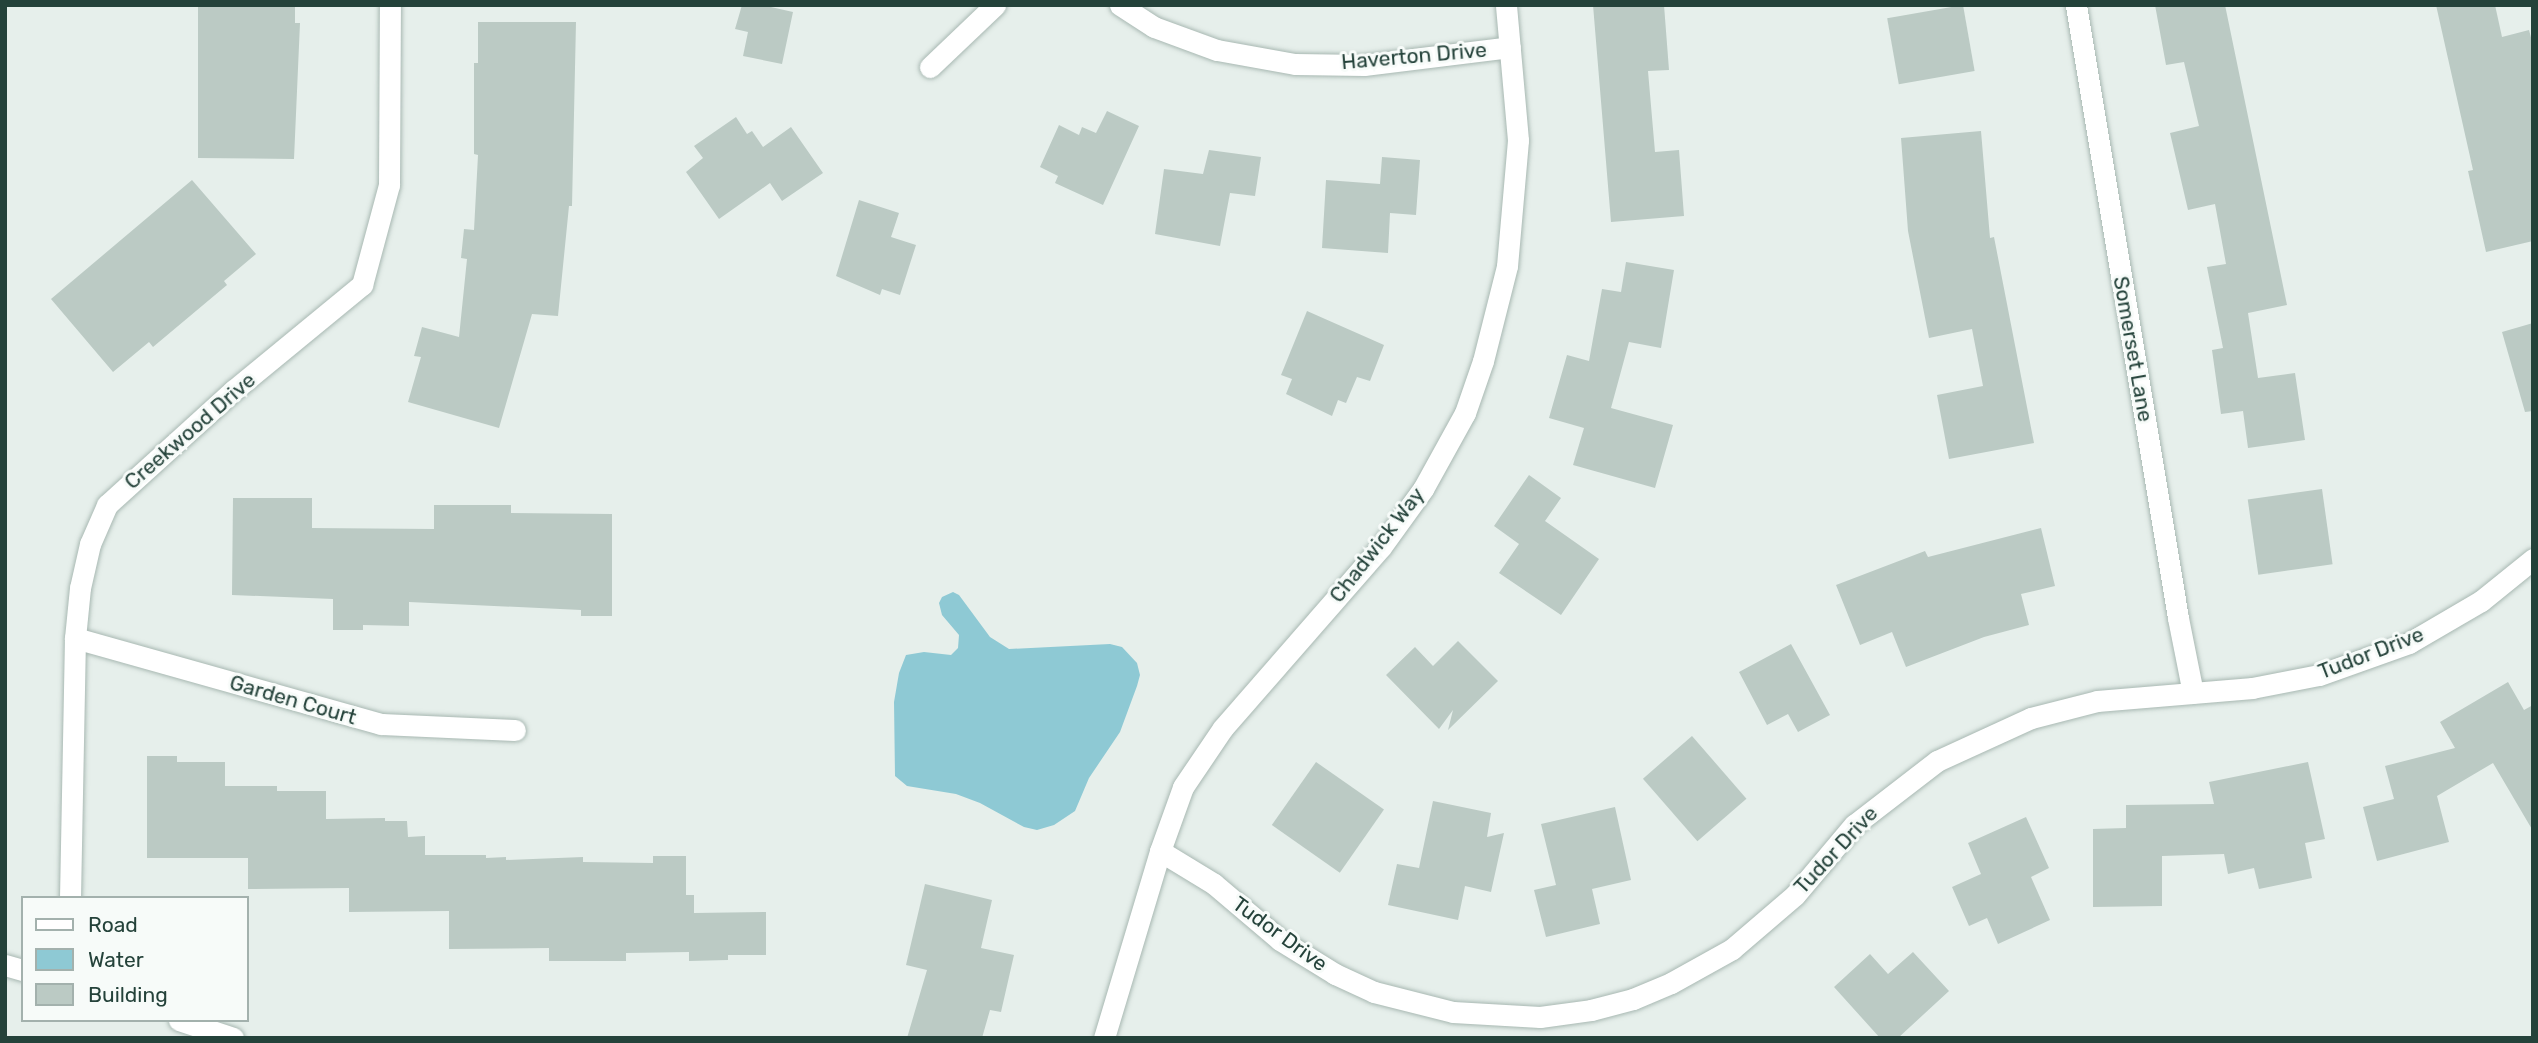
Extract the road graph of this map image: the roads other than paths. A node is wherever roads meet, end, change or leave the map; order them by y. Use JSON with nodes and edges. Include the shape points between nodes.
{"nodes":[{"id":1,"x":390,"y":5,"type":"edge"},
{"id":2,"x":995,"y":5,"type":"edge"},
{"id":3,"x":1120,"y":5,"type":"edge"},
{"id":4,"x":1506,"y":5,"type":"edge"},
{"id":5,"x":2076,"y":5,"type":"edge"},
{"id":6,"x":1510,"y":47,"type":"junction"},
{"id":7,"x":930,"y":67,"type":"dead end"},
{"id":8,"x":2533,"y":559,"type":"edge"},
{"id":9,"x":75,"y":638,"type":"junction"},
{"id":10,"x":2193,"y":692,"type":"junction"},
{"id":11,"x":515,"y":730,"type":"dead end"},
{"id":12,"x":1160,"y":851,"type":"junction"},
{"id":13,"x":70,"y":896,"type":"edge"},
{"id":14,"x":185,"y":1022,"type":"edge"},
{"id":15,"x":233,"y":1038,"type":"edge"},
{"id":16,"x":1104,"y":1038,"type":"edge"}],
"edges":[{"from":1,"to":9,"type":"street","name":"Creekwood Drive","via":[[389,185],[362,285],[234,390],[107,505],[90,544]]},
{"from":2,"to":7,"type":"street"},
{"from":3,"to":6,"type":"street","name":"Haverton Drive","via":[[1154,27],[1217,50],[1295,64],[1364,65]]},
{"from":4,"to":6,"type":"street","name":"Chadwick Way"},
{"from":5,"to":10,"type":"street","name":"Somerset Lane"},
{"from":6,"to":12,"type":"street","name":"Chadwick Way","via":[[1518,140],[1507,267],[1465,414],[1423,489],[1381,547],[1223,728],[1183,787]]},
{"from":8,"to":10,"type":"street","name":"Tudor Drive","via":[[2481,600],[2409,643],[2319,676]]},
{"from":9,"to":11,"type":"street","name":"Garden Court","via":[[381,724]]},
{"from":9,"to":13,"type":"street","name":"Creekwood Drive"},
{"from":10,"to":12,"type":"street","name":"Tudor Drive","via":[[2097,701],[2044,715],[1937,761],[1854,825],[1795,895],[1732,949],[1671,983],[1591,1010],[1540,1017],[1453,1013],[1374,992],[1280,940],[1214,884]]},
{"from":12,"to":16,"type":"street","name":"Chadwick Way"},
{"from":14,"to":15,"type":"street"}]}
